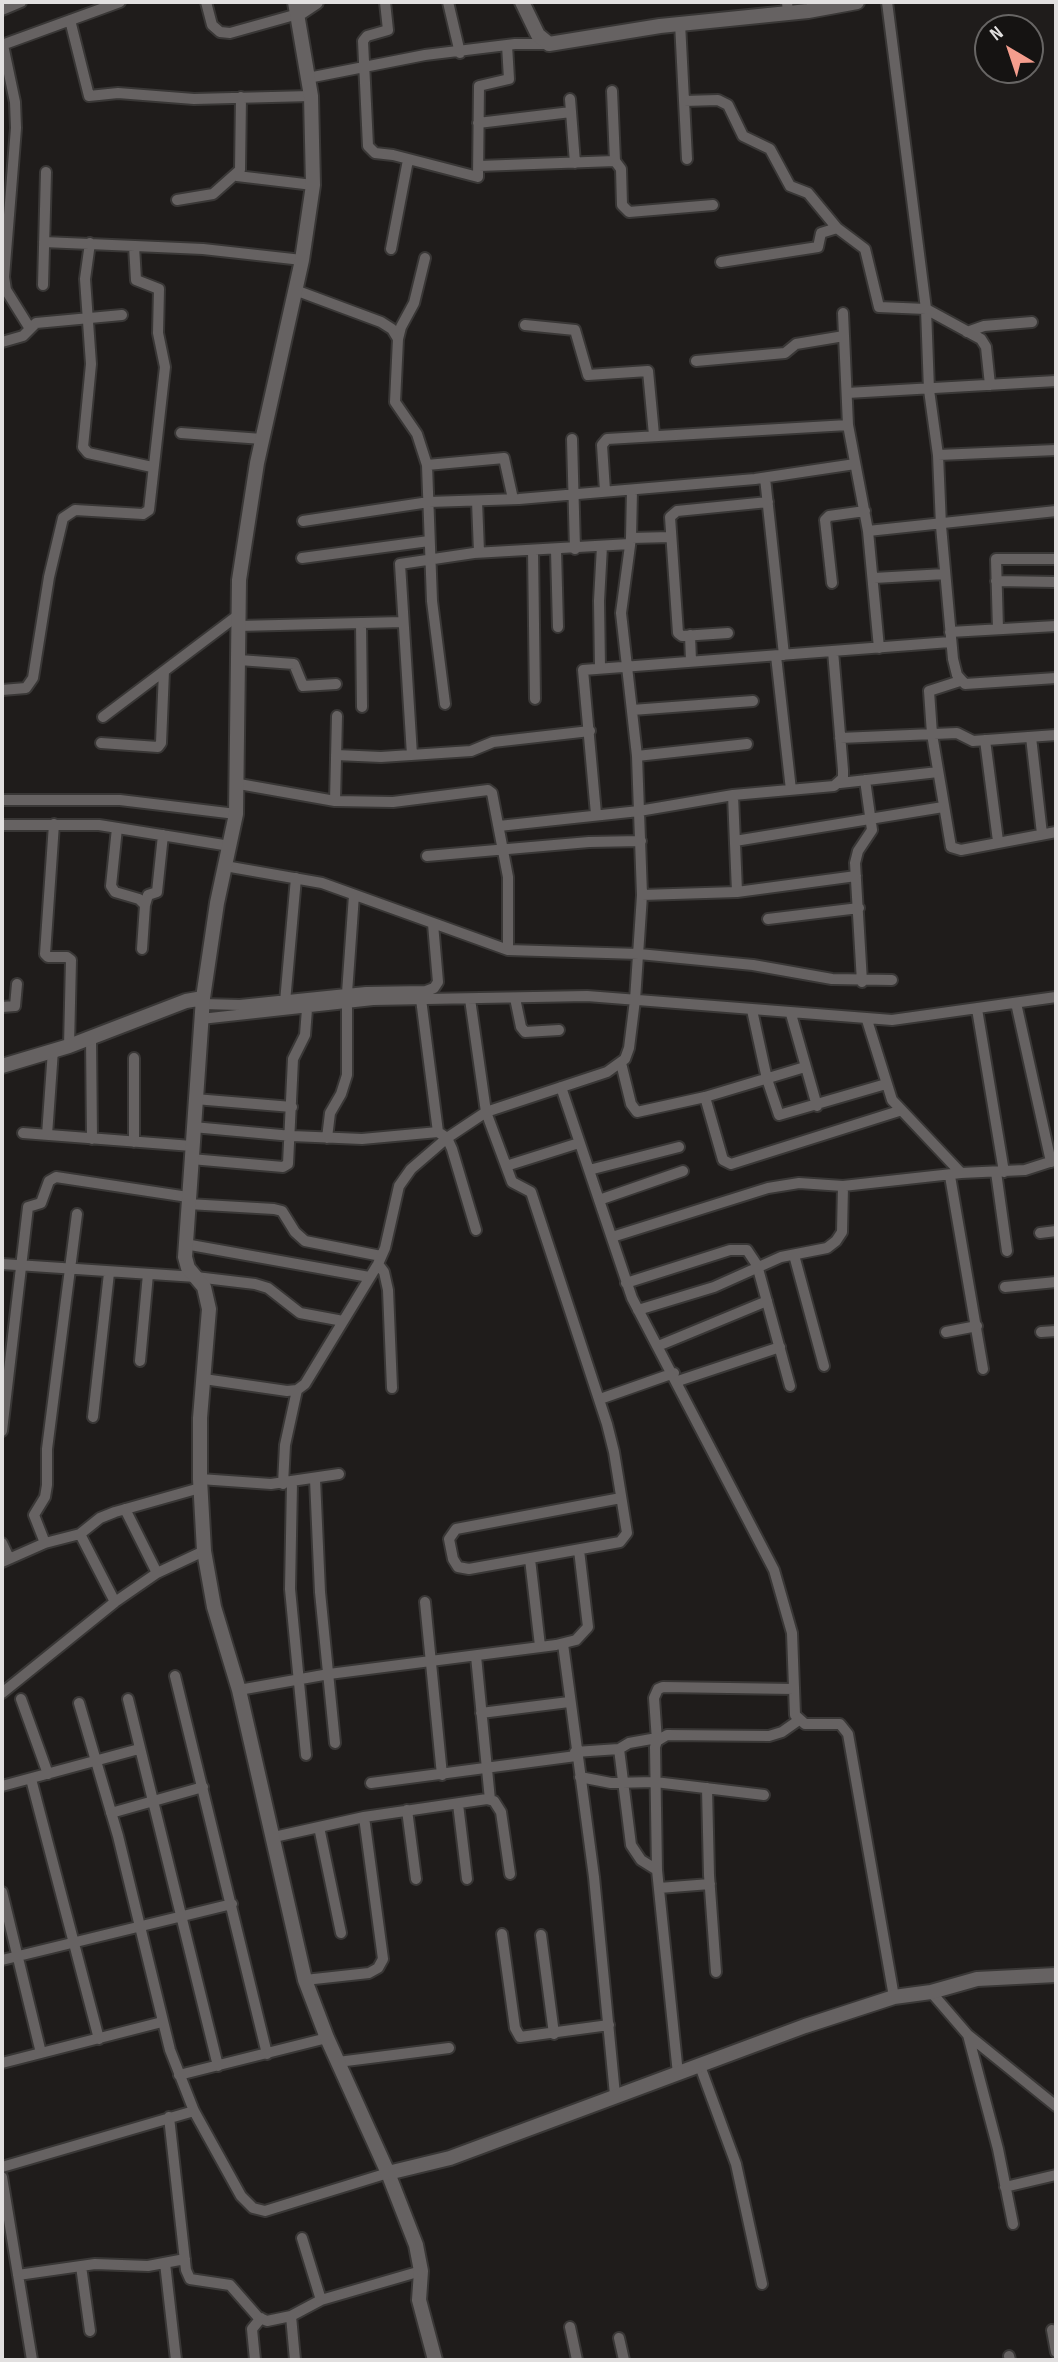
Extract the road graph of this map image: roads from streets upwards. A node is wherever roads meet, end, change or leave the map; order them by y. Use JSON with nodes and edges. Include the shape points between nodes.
{"nodes":[{"id":1,"x":21,"y":2,"type":"edge"},
{"id":2,"x":120,"y":2,"type":"edge"},
{"id":3,"x":206,"y":2,"type":"edge"},
{"id":4,"x":316,"y":2,"type":"edge"},
{"id":5,"x":385,"y":2,"type":"edge"},
{"id":6,"x":448,"y":2,"type":"edge"},
{"id":7,"x":522,"y":2,"type":"edge"},
{"id":8,"x":856,"y":2,"type":"edge"},
{"id":9,"x":887,"y":2,"type":"edge"},
{"id":10,"x":788,"y":7,"type":"edge"},
{"id":11,"x":296,"y":8,"type":"edge"},
{"id":12,"x":2,"y":10,"type":"edge"},
{"id":13,"x":70,"y":20,"type":"junction"},
{"id":14,"x":680,"y":23,"type":"junction"},
{"id":15,"x":549,"y":44,"type":"junction"},
{"id":16,"x":2,"y":45,"type":"edge"},
{"id":17,"x":507,"y":45,"type":"junction"},
{"id":18,"x":460,"y":53,"type":"junction"},
{"id":19,"x":366,"y":66,"type":"junction"},
{"id":20,"x":308,"y":78,"type":"junction"},
{"id":21,"x":612,"y":91,"type":"dead end"},
{"id":22,"x":311,"y":96,"type":"junction"},
{"id":23,"x":240,"y":97,"type":"junction"},
{"id":24,"x":570,"y":99,"type":"dead end"},
{"id":25,"x":684,"y":101,"type":"junction"},
{"id":26,"x":571,"y":112,"type":"junction"},
{"id":27,"x":478,"y":123,"type":"junction"},
{"id":28,"x":687,"y":159,"type":"dead end"},
{"id":29,"x":408,"y":160,"type":"junction"},
{"id":30,"x":615,"y":161,"type":"junction"},
{"id":31,"x":575,"y":163,"type":"junction"},
{"id":32,"x":479,"y":166,"type":"junction"},
{"id":33,"x":46,"y":173,"type":"dead end"},
{"id":34,"x":237,"y":176,"type":"junction"},
{"id":35,"x":313,"y":185,"type":"junction"},
{"id":36,"x":177,"y":200,"type":"dead end"},
{"id":37,"x":713,"y":205,"type":"dead end"},
{"id":38,"x":837,"y":229,"type":"junction"},
{"id":39,"x":5,"y":234,"type":"edge"},
{"id":40,"x":44,"y":242,"type":"junction"},
{"id":41,"x":90,"y":243,"type":"junction"},
{"id":42,"x":134,"y":246,"type":"junction"},
{"id":43,"x":391,"y":249,"type":"dead end"},
{"id":44,"x":425,"y":258,"type":"dead end"},
{"id":45,"x":302,"y":260,"type":"junction"},
{"id":46,"x":721,"y":262,"type":"dead end"},
{"id":47,"x":3,"y":277,"type":"edge"},
{"id":48,"x":43,"y":285,"type":"dead end"},
{"id":49,"x":295,"y":290,"type":"junction"},
{"id":50,"x":926,"y":309,"type":"junction"},
{"id":51,"x":843,"y":313,"type":"dead end"},
{"id":52,"x":122,"y":315,"type":"dead end"},
{"id":53,"x":87,"y":317,"type":"junction"},
{"id":54,"x":1032,"y":322,"type":"dead end"},
{"id":55,"x":525,"y":325,"type":"dead end"},
{"id":56,"x":29,"y":327,"type":"junction"},
{"id":57,"x":967,"y":332,"type":"junction"},
{"id":58,"x":844,"y":336,"type":"junction"},
{"id":59,"x":398,"y":339,"type":"junction"},
{"id":60,"x":2,"y":342,"type":"edge"},
{"id":61,"x":696,"y":361,"type":"dead end"},
{"id":62,"x":1056,"y":381,"type":"edge"},
{"id":63,"x":990,"y":386,"type":"junction"},
{"id":64,"x":929,"y":390,"type":"junction"},
{"id":65,"x":847,"y":393,"type":"junction"},
{"id":66,"x":848,"y":425,"type":"junction"},
{"id":67,"x":181,"y":433,"type":"dead end"},
{"id":68,"x":654,"y":435,"type":"junction"},
{"id":69,"x":262,"y":439,"type":"junction"},
{"id":70,"x":572,"y":439,"type":"dead end"},
{"id":71,"x":1056,"y":450,"type":"edge"},
{"id":72,"x":938,"y":455,"type":"junction"},
{"id":73,"x":855,"y":464,"type":"junction"},
{"id":74,"x":427,"y":465,"type":"junction"},
{"id":75,"x":152,"y":467,"type":"junction"},
{"id":76,"x":765,"y":478,"type":"junction"},
{"id":77,"x":632,"y":490,"type":"junction"},
{"id":78,"x":605,"y":491,"type":"junction"},
{"id":79,"x":573,"y":494,"type":"junction"},
{"id":80,"x":513,"y":499,"type":"junction"},
{"id":81,"x":477,"y":501,"type":"junction"},
{"id":82,"x":429,"y":502,"type":"junction"},
{"id":83,"x":768,"y":502,"type":"junction"},
{"id":84,"x":865,"y":511,"type":"junction"},
{"id":85,"x":1056,"y":512,"type":"edge"},
{"id":86,"x":303,"y":521,"type":"dead end"},
{"id":87,"x":941,"y":526,"type":"junction"},
{"id":88,"x":868,"y":531,"type":"junction"},
{"id":89,"x":671,"y":537,"type":"junction"},
{"id":90,"x":429,"y":541,"type":"junction"},
{"id":91,"x":630,"y":541,"type":"junction"},
{"id":92,"x":602,"y":547,"type":"junction"},
{"id":93,"x":575,"y":549,"type":"junction"},
{"id":94,"x":533,"y":550,"type":"junction"},
{"id":95,"x":556,"y":550,"type":"junction"},
{"id":96,"x":479,"y":552,"type":"junction"},
{"id":97,"x":302,"y":558,"type":"dead end"},
{"id":98,"x":430,"y":559,"type":"junction"},
{"id":99,"x":1056,"y":559,"type":"edge"},
{"id":100,"x":945,"y":573,"type":"junction"},
{"id":101,"x":874,"y":578,"type":"junction"},
{"id":102,"x":996,"y":581,"type":"junction"},
{"id":103,"x":1056,"y":582,"type":"edge"},
{"id":104,"x":832,"y":583,"type":"dead end"},
{"id":105,"x":238,"y":621,"type":"junction"},
{"id":106,"x":403,"y":622,"type":"junction"},
{"id":107,"x":360,"y":623,"type":"junction"},
{"id":108,"x":1056,"y":626,"type":"edge"},
{"id":109,"x":558,"y":627,"type":"dead end"},
{"id":110,"x":998,"y":629,"type":"junction"},
{"id":111,"x":727,"y":633,"type":"dead end"},
{"id":112,"x":690,"y":635,"type":"junction"},
{"id":113,"x":950,"y":637,"type":"junction"},
{"id":114,"x":879,"y":649,"type":"junction"},
{"id":115,"x":833,"y":651,"type":"junction"},
{"id":116,"x":780,"y":655,"type":"junction"},
{"id":117,"x":239,"y":660,"type":"junction"},
{"id":118,"x":691,"y":661,"type":"junction"},
{"id":119,"x":626,"y":667,"type":"junction"},
{"id":120,"x":600,"y":668,"type":"junction"},
{"id":121,"x":164,"y":671,"type":"junction"},
{"id":122,"x":1056,"y":678,"type":"edge"},
{"id":123,"x":960,"y":681,"type":"junction"},
{"id":124,"x":335,"y":684,"type":"dead end"},
{"id":125,"x":2,"y":690,"type":"edge"},
{"id":126,"x":535,"y":699,"type":"dead end"},
{"id":127,"x":753,"y":701,"type":"dead end"},
{"id":128,"x":445,"y":705,"type":"dead end"},
{"id":129,"x":362,"y":708,"type":"dead end"},
{"id":130,"x":632,"y":710,"type":"junction"},
{"id":131,"x":337,"y":716,"type":"dead end"},
{"id":132,"x":103,"y":717,"type":"dead end"},
{"id":133,"x":590,"y":732,"type":"junction"},
{"id":134,"x":932,"y":734,"type":"junction"},
{"id":135,"x":1056,"y":735,"type":"edge"},
{"id":136,"x":1031,"y":737,"type":"junction"},
{"id":137,"x":840,"y":738,"type":"junction"},
{"id":138,"x":985,"y":740,"type":"junction"},
{"id":139,"x":101,"y":743,"type":"dead end"},
{"id":140,"x":747,"y":744,"type":"dead end"},
{"id":141,"x":336,"y":755,"type":"junction"},
{"id":142,"x":412,"y":755,"type":"junction"},
{"id":143,"x":637,"y":756,"type":"junction"},
{"id":144,"x":938,"y":772,"type":"junction"},
{"id":145,"x":865,"y":780,"type":"junction"},
{"id":146,"x":840,"y":783,"type":"junction"},
{"id":147,"x":239,"y":784,"type":"junction"},
{"id":148,"x":791,"y":790,"type":"junction"},
{"id":149,"x":733,"y":795,"type":"junction"},
{"id":150,"x":2,"y":800,"type":"edge"},
{"id":151,"x":335,"y":801,"type":"junction"},
{"id":152,"x":943,"y":807,"type":"junction"},
{"id":153,"x":639,"y":811,"type":"junction"},
{"id":154,"x":236,"y":814,"type":"junction"},
{"id":155,"x":596,"y":814,"type":"junction"},
{"id":156,"x":872,"y":819,"type":"junction"},
{"id":157,"x":54,"y":824,"type":"junction"},
{"id":158,"x":2,"y":825,"type":"edge"},
{"id":159,"x":499,"y":826,"type":"junction"},
{"id":160,"x":117,"y":828,"type":"junction"},
{"id":161,"x":1056,"y":832,"type":"edge"},
{"id":162,"x":1042,"y":834,"type":"junction"},
{"id":163,"x":163,"y":835,"type":"junction"},
{"id":164,"x":641,"y":841,"type":"junction"},
{"id":165,"x":735,"y":841,"type":"junction"},
{"id":166,"x":998,"y":841,"type":"junction"},
{"id":167,"x":230,"y":846,"type":"junction"},
{"id":168,"x":505,"y":850,"type":"junction"},
{"id":169,"x":427,"y":856,"type":"dead end"},
{"id":170,"x":225,"y":866,"type":"junction"},
{"id":171,"x":856,"y":876,"type":"junction"},
{"id":172,"x":296,"y":878,"type":"junction"},
{"id":173,"x":737,"y":892,"type":"junction"},
{"id":174,"x":354,"y":895,"type":"junction"},
{"id":175,"x":642,"y":895,"type":"junction"},
{"id":176,"x":145,"y":905,"type":"junction"},
{"id":177,"x":859,"y":908,"type":"junction"},
{"id":178,"x":768,"y":919,"type":"dead end"},
{"id":179,"x":433,"y":924,"type":"junction"},
{"id":180,"x":142,"y":948,"type":"dead end"},
{"id":181,"x":509,"y":950,"type":"junction"},
{"id":182,"x":639,"y":954,"type":"junction"},
{"id":183,"x":892,"y":980,"type":"dead end"},
{"id":184,"x":862,"y":982,"type":"junction"},
{"id":185,"x":17,"y":984,"type":"dead end"},
{"id":186,"x":635,"y":996,"type":"junction"},
{"id":187,"x":1056,"y":997,"type":"edge"},
{"id":188,"x":515,"y":998,"type":"junction"},
{"id":189,"x":347,"y":999,"type":"junction"},
{"id":190,"x":421,"y":999,"type":"junction"},
{"id":191,"x":470,"y":999,"type":"junction"},
{"id":192,"x":285,"y":1002,"type":"junction"},
{"id":193,"x":1016,"y":1003,"type":"junction"},
{"id":194,"x":2,"y":1007,"type":"edge"},
{"id":195,"x":202,"y":1008,"type":"junction"},
{"id":196,"x":307,"y":1009,"type":"junction"},
{"id":197,"x":977,"y":1009,"type":"junction"},
{"id":198,"x":752,"y":1010,"type":"junction"},
{"id":199,"x":792,"y":1014,"type":"junction"},
{"id":200,"x":867,"y":1020,"type":"junction"},
{"id":201,"x":559,"y":1030,"type":"dead end"},
{"id":202,"x":91,"y":1037,"type":"junction"},
{"id":203,"x":69,"y":1045,"type":"junction"},
{"id":204,"x":53,"y":1050,"type":"junction"},
{"id":205,"x":134,"y":1058,"type":"dead end"},
{"id":206,"x":621,"y":1062,"type":"junction"},
{"id":207,"x":2,"y":1066,"type":"edge"},
{"id":208,"x":805,"y":1067,"type":"junction"},
{"id":209,"x":767,"y":1079,"type":"junction"},
{"id":210,"x":886,"y":1084,"type":"junction"},
{"id":211,"x":561,"y":1087,"type":"junction"},
{"id":212,"x":705,"y":1097,"type":"junction"},
{"id":213,"x":195,"y":1099,"type":"junction"},
{"id":214,"x":817,"y":1106,"type":"junction"},
{"id":215,"x":292,"y":1107,"type":"junction"},
{"id":216,"x":486,"y":1111,"type":"junction"},
{"id":217,"x":899,"y":1111,"type":"junction"},
{"id":218,"x":193,"y":1127,"type":"junction"},
{"id":219,"x":23,"y":1133,"type":"dead end"},
{"id":220,"x":47,"y":1135,"type":"junction"},
{"id":221,"x":442,"y":1135,"type":"junction"},
{"id":222,"x":292,"y":1136,"type":"junction"},
{"id":223,"x":327,"y":1138,"type":"junction"},
{"id":224,"x":92,"y":1139,"type":"junction"},
{"id":225,"x":134,"y":1142,"type":"junction"},
{"id":226,"x":579,"y":1143,"type":"junction"},
{"id":227,"x":680,"y":1147,"type":"dead end"},
{"id":228,"x":191,"y":1153,"type":"junction"},
{"id":229,"x":1054,"y":1161,"type":"edge"},
{"id":230,"x":506,"y":1166,"type":"junction"},
{"id":231,"x":589,"y":1170,"type":"junction"},
{"id":232,"x":683,"y":1171,"type":"dead end"},
{"id":233,"x":1000,"y":1172,"type":"junction"},
{"id":234,"x":956,"y":1174,"type":"junction"},
{"id":235,"x":843,"y":1186,"type":"junction"},
{"id":236,"x":599,"y":1200,"type":"junction"},
{"id":237,"x":188,"y":1201,"type":"junction"},
{"id":238,"x":77,"y":1214,"type":"dead end"},
{"id":239,"x":476,"y":1230,"type":"dead end"},
{"id":240,"x":1056,"y":1231,"type":"edge"},
{"id":241,"x":1040,"y":1233,"type":"dead end"},
{"id":242,"x":612,"y":1237,"type":"junction"},
{"id":243,"x":185,"y":1244,"type":"junction"},
{"id":244,"x":1007,"y":1251,"type":"dead end"},
{"id":245,"x":794,"y":1255,"type":"junction"},
{"id":246,"x":380,"y":1260,"type":"junction"},
{"id":247,"x":2,"y":1264,"type":"edge"},
{"id":248,"x":19,"y":1265,"type":"junction"},
{"id":249,"x":757,"y":1265,"type":"junction"},
{"id":250,"x":71,"y":1269,"type":"junction"},
{"id":251,"x":109,"y":1273,"type":"junction"},
{"id":252,"x":148,"y":1274,"type":"junction"},
{"id":253,"x":196,"y":1277,"type":"junction"},
{"id":254,"x":369,"y":1277,"type":"junction"},
{"id":255,"x":1056,"y":1282,"type":"edge"},
{"id":256,"x":626,"y":1283,"type":"junction"},
{"id":257,"x":1005,"y":1287,"type":"dead end"},
{"id":258,"x":767,"y":1301,"type":"junction"},
{"id":259,"x":638,"y":1310,"type":"junction"},
{"id":260,"x":343,"y":1321,"type":"junction"},
{"id":261,"x":976,"y":1326,"type":"junction"},
{"id":262,"x":1056,"y":1331,"type":"edge"},
{"id":263,"x":946,"y":1332,"type":"dead end"},
{"id":264,"x":1041,"y":1332,"type":"dead end"},
{"id":265,"x":658,"y":1346,"type":"junction"},
{"id":266,"x":779,"y":1347,"type":"junction"},
{"id":267,"x":140,"y":1361,"type":"dead end"},
{"id":268,"x":824,"y":1366,"type":"dead end"},
{"id":269,"x":983,"y":1369,"type":"dead end"},
{"id":270,"x":676,"y":1377,"type":"junction"},
{"id":271,"x":204,"y":1379,"type":"junction"},
{"id":272,"x":790,"y":1386,"type":"dead end"},
{"id":273,"x":392,"y":1388,"type":"dead end"},
{"id":274,"x":297,"y":1391,"type":"junction"},
{"id":275,"x":600,"y":1399,"type":"junction"},
{"id":276,"x":93,"y":1418,"type":"dead end"},
{"id":277,"x":2,"y":1431,"type":"edge"},
{"id":278,"x":339,"y":1474,"type":"dead end"},
{"id":279,"x":315,"y":1479,"type":"junction"},
{"id":280,"x":288,"y":1483,"type":"junction"},
{"id":281,"x":200,"y":1484,"type":"junction"},
{"id":282,"x":621,"y":1499,"type":"junction"},
{"id":283,"x":125,"y":1509,"type":"junction"},
{"id":284,"x":80,"y":1534,"type":"junction"},
{"id":285,"x":2,"y":1543,"type":"edge"},
{"id":286,"x":45,"y":1543,"type":"junction"},
{"id":287,"x":579,"y":1550,"type":"junction"},
{"id":288,"x":205,"y":1551,"type":"junction"},
{"id":289,"x":530,"y":1559,"type":"junction"},
{"id":290,"x":6,"y":1560,"type":"edge"},
{"id":291,"x":158,"y":1573,"type":"junction"},
{"id":292,"x":114,"y":1602,"type":"junction"},
{"id":293,"x":425,"y":1602,"type":"dead end"},
{"id":294,"x":563,"y":1644,"type":"junction"},
{"id":295,"x":540,"y":1646,"type":"junction"},
{"id":296,"x":476,"y":1656,"type":"junction"},
{"id":297,"x":431,"y":1662,"type":"junction"},
{"id":298,"x":329,"y":1674,"type":"junction"},
{"id":299,"x":175,"y":1676,"type":"dead end"},
{"id":300,"x":298,"y":1680,"type":"junction"},
{"id":301,"x":794,"y":1689,"type":"junction"},
{"id":302,"x":239,"y":1690,"type":"junction"},
{"id":303,"x":2,"y":1693,"type":"edge"},
{"id":304,"x":21,"y":1699,"type":"dead end"},
{"id":305,"x":128,"y":1699,"type":"dead end"},
{"id":306,"x":569,"y":1702,"type":"junction"},
{"id":307,"x":79,"y":1703,"type":"dead end"},
{"id":308,"x":481,"y":1713,"type":"junction"},
{"id":309,"x":799,"y":1720,"type":"junction"},
{"id":310,"x":657,"y":1739,"type":"junction"},
{"id":311,"x":335,"y":1743,"type":"dead end"},
{"id":312,"x":139,"y":1749,"type":"junction"},
{"id":313,"x":619,"y":1749,"type":"junction"},
{"id":314,"x":576,"y":1754,"type":"junction"},
{"id":315,"x":306,"y":1755,"type":"dead end"},
{"id":316,"x":94,"y":1762,"type":"junction"},
{"id":317,"x":487,"y":1770,"type":"junction"},
{"id":318,"x":48,"y":1774,"type":"junction"},
{"id":319,"x":442,"y":1775,"type":"junction"},
{"id":320,"x":580,"y":1777,"type":"junction"},
{"id":321,"x":31,"y":1779,"type":"junction"},
{"id":322,"x":655,"y":1782,"type":"junction"},
{"id":323,"x":3,"y":1783,"type":"edge"},
{"id":324,"x":371,"y":1783,"type":"dead end"},
{"id":325,"x":625,"y":1783,"type":"junction"},
{"id":326,"x":203,"y":1787,"type":"junction"},
{"id":327,"x":708,"y":1788,"type":"junction"},
{"id":328,"x":764,"y":1795,"type":"dead end"},
{"id":329,"x":151,"y":1800,"type":"junction"},
{"id":330,"x":490,"y":1800,"type":"junction"},
{"id":331,"x":458,"y":1804,"type":"junction"},
{"id":332,"x":407,"y":1810,"type":"junction"},
{"id":333,"x":111,"y":1813,"type":"junction"},
{"id":334,"x":364,"y":1817,"type":"junction"},
{"id":335,"x":319,"y":1827,"type":"junction"},
{"id":336,"x":274,"y":1837,"type":"junction"},
{"id":337,"x":657,"y":1870,"type":"junction"},
{"id":338,"x":510,"y":1874,"type":"dead end"},
{"id":339,"x":416,"y":1879,"type":"dead end"},
{"id":340,"x":467,"y":1879,"type":"dead end"},
{"id":341,"x":709,"y":1884,"type":"junction"},
{"id":342,"x":659,"y":1888,"type":"junction"},
{"id":343,"x":2,"y":1892,"type":"edge"},
{"id":344,"x":232,"y":1904,"type":"junction"},
{"id":345,"x":181,"y":1917,"type":"junction"},
{"id":346,"x":140,"y":1928,"type":"junction"},
{"id":347,"x":341,"y":1933,"type":"dead end"},
{"id":348,"x":502,"y":1934,"type":"dead end"},
{"id":349,"x":541,"y":1935,"type":"dead end"},
{"id":350,"x":73,"y":1943,"type":"junction"},
{"id":351,"x":18,"y":1955,"type":"junction"},
{"id":352,"x":2,"y":1960,"type":"edge"},
{"id":353,"x":716,"y":1972,"type":"dead end"},
{"id":354,"x":1056,"y":1975,"type":"edge"},
{"id":355,"x":305,"y":1980,"type":"junction"},
{"id":356,"x":931,"y":1992,"type":"junction"},
{"id":357,"x":894,"y":1997,"type":"junction"},
{"id":358,"x":162,"y":2022,"type":"junction"},
{"id":359,"x":609,"y":2025,"type":"junction"},
{"id":360,"x":554,"y":2034,"type":"junction"},
{"id":361,"x":968,"y":2035,"type":"junction"},
{"id":362,"x":327,"y":2038,"type":"junction"},
{"id":363,"x":99,"y":2039,"type":"junction"},
{"id":364,"x":449,"y":2048,"type":"dead end"},
{"id":365,"x":41,"y":2053,"type":"junction"},
{"id":366,"x":267,"y":2054,"type":"junction"},
{"id":367,"x":2,"y":2063,"type":"edge"},
{"id":368,"x":338,"y":2063,"type":"junction"},
{"id":369,"x":218,"y":2066,"type":"junction"},
{"id":370,"x":701,"y":2066,"type":"junction"},
{"id":371,"x":678,"y":2074,"type":"junction"},
{"id":372,"x":179,"y":2076,"type":"junction"},
{"id":373,"x":615,"y":2095,"type":"junction"},
{"id":374,"x":1056,"y":2106,"type":"edge"},
{"id":375,"x":194,"y":2111,"type":"junction"},
{"id":376,"x":169,"y":2117,"type":"junction"},
{"id":377,"x":2,"y":2167,"type":"edge"},
{"id":378,"x":388,"y":2173,"type":"junction"},
{"id":379,"x":1056,"y":2175,"type":"edge"},
{"id":380,"x":2,"y":2177,"type":"edge"},
{"id":381,"x":1005,"y":2187,"type":"junction"},
{"id":382,"x":1013,"y":2224,"type":"dead end"},
{"id":383,"x":302,"y":2238,"type":"dead end"},
{"id":384,"x":185,"y":2259,"type":"junction"},
{"id":385,"x":165,"y":2263,"type":"junction"},
{"id":386,"x":81,"y":2266,"type":"junction"},
{"id":387,"x":421,"y":2271,"type":"junction"},
{"id":388,"x":18,"y":2275,"type":"junction"},
{"id":389,"x":762,"y":2284,"type":"dead end"},
{"id":390,"x":321,"y":2300,"type":"junction"},
{"id":391,"x":291,"y":2316,"type":"junction"},
{"id":392,"x":261,"y":2318,"type":"junction"},
{"id":393,"x":570,"y":2327,"type":"dead end"},
{"id":394,"x":1052,"y":2330,"type":"dead end"},
{"id":395,"x":90,"y":2332,"type":"dead end"},
{"id":396,"x":619,"y":2338,"type":"dead end"},
{"id":397,"x":1056,"y":2352,"type":"edge"},
{"id":398,"x":32,"y":2360,"type":"edge"},
{"id":399,"x":176,"y":2360,"type":"edge"},
{"id":400,"x":253,"y":2360,"type":"edge"},
{"id":401,"x":295,"y":2360,"type":"edge"},
{"id":402,"x":435,"y":2360,"type":"edge"},
{"id":403,"x":577,"y":2360,"type":"edge"},
{"id":404,"x":624,"y":2360,"type":"edge"}],
"edges":[{"from":1,"to":12,"type":"street"},
{"from":2,"to":13,"type":"street"},
{"from":3,"to":11,"type":"street","via":[[212,25],[229,33]]},
{"from":4,"to":11,"type":"street"},
{"from":5,"to":19,"type":"street","via":[[388,30],[364,38]]},
{"from":6,"to":18,"type":"street"},
{"from":7,"to":15,"type":"street","via":[[538,35]]},
{"from":8,"to":10,"type":"street"},
{"from":9,"to":50,"type":"street"},
{"from":10,"to":14,"type":"street"},
{"from":11,"to":20,"type":"street"},
{"from":13,"to":16,"type":"street"},
{"from":13,"to":23,"type":"street","via":[[89,96]]},
{"from":14,"to":15,"type":"street"},
{"from":14,"to":25,"type":"street"},
{"from":15,"to":17,"type":"street"},
{"from":16,"to":39,"type":"street","via":[[15,102]]},
{"from":17,"to":18,"type":"street"},
{"from":17,"to":27,"type":"street","via":[[510,76],[478,86]]},
{"from":18,"to":19,"type":"street"},
{"from":19,"to":20,"type":"street"},
{"from":19,"to":29,"type":"street","via":[[368,146],[375,153]]},
{"from":20,"to":22,"type":"street"},
{"from":21,"to":30,"type":"street"},
{"from":22,"to":23,"type":"street"},
{"from":22,"to":35,"type":"street"},
{"from":23,"to":34,"type":"street","via":[[242,161]]},
{"from":24,"to":26,"type":"street"},
{"from":25,"to":28,"type":"street"},
{"from":25,"to":38,"type":"street","via":[[718,100],[728,105],[743,136],[770,149],[786,181],[808,193]]},
{"from":26,"to":27,"type":"street"},
{"from":26,"to":31,"type":"street"},
{"from":27,"to":32,"type":"street"},
{"from":29,"to":32,"type":"street","via":[[475,179]]},
{"from":29,"to":43,"type":"street"},
{"from":30,"to":31,"type":"street"},
{"from":30,"to":37,"type":"street","via":[[621,169],[622,205],[629,212]]},
{"from":31,"to":32,"type":"street"},
{"from":33,"to":40,"type":"street"},
{"from":34,"to":35,"type":"street"},
{"from":34,"to":36,"type":"street","via":[[213,194]]},
{"from":35,"to":45,"type":"street"},
{"from":38,"to":46,"type":"street","via":[[824,230],[820,245],[813,248]]},
{"from":38,"to":50,"type":"street","via":[[865,249],[879,307]]},
{"from":39,"to":47,"type":"street"},
{"from":40,"to":41,"type":"street"},
{"from":40,"to":48,"type":"street"},
{"from":41,"to":42,"type":"street"},
{"from":41,"to":53,"type":"street","via":[[85,279]]},
{"from":42,"to":45,"type":"street"},
{"from":42,"to":75,"type":"street","via":[[136,280],[156,285],[160,292],[158,333],[165,367]]},
{"from":44,"to":59,"type":"street","via":[[414,303]]},
{"from":45,"to":49,"type":"street"},
{"from":47,"to":56,"type":"street"},
{"from":49,"to":59,"type":"street","via":[[381,322]]},
{"from":49,"to":69,"type":"street"},
{"from":50,"to":57,"type":"street"},
{"from":50,"to":64,"type":"street"},
{"from":51,"to":58,"type":"street"},
{"from":52,"to":53,"type":"street"},
{"from":53,"to":56,"type":"street"},
{"from":53,"to":75,"type":"street","via":[[91,364],[83,447],[88,453]]},
{"from":54,"to":57,"type":"street"},
{"from":55,"to":68,"type":"street","via":[[575,330],[588,375],[648,371]]},
{"from":56,"to":60,"type":"street","via":[[23,336]]},
{"from":57,"to":63,"type":"street","via":[[986,347]]},
{"from":58,"to":61,"type":"street","via":[[796,344],[785,353]]},
{"from":58,"to":65,"type":"street"},
{"from":59,"to":74,"type":"street","via":[[395,402],[417,434]]},
{"from":62,"to":63,"type":"street"},
{"from":63,"to":64,"type":"street"},
{"from":64,"to":65,"type":"street"},
{"from":64,"to":72,"type":"street"},
{"from":65,"to":66,"type":"street"},
{"from":66,"to":68,"type":"street"},
{"from":66,"to":73,"type":"street"},
{"from":67,"to":69,"type":"street"},
{"from":68,"to":78,"type":"street","via":[[604,442]]},
{"from":69,"to":105,"type":"street","via":[[247,521]]},
{"from":70,"to":79,"type":"street"},
{"from":71,"to":72,"type":"street"},
{"from":72,"to":87,"type":"street"},
{"from":73,"to":76,"type":"street"},
{"from":73,"to":84,"type":"street"},
{"from":74,"to":80,"type":"street","via":[[504,458]]},
{"from":74,"to":82,"type":"street"},
{"from":75,"to":125,"type":"street","via":[[146,512],[75,510],[63,518],[33,678],[26,688]]},
{"from":76,"to":77,"type":"street"},
{"from":76,"to":83,"type":"street"},
{"from":77,"to":78,"type":"street"},
{"from":77,"to":91,"type":"street"},
{"from":78,"to":79,"type":"street"},
{"from":79,"to":80,"type":"street"},
{"from":79,"to":93,"type":"street"},
{"from":80,"to":81,"type":"street"},
{"from":81,"to":82,"type":"street"},
{"from":81,"to":96,"type":"street"},
{"from":82,"to":86,"type":"street"},
{"from":82,"to":90,"type":"street"},
{"from":83,"to":89,"type":"street","via":[[677,511],[670,517]]},
{"from":83,"to":116,"type":"street"},
{"from":84,"to":88,"type":"street"},
{"from":84,"to":104,"type":"street","via":[[825,520]]},
{"from":85,"to":87,"type":"street"},
{"from":87,"to":88,"type":"street"},
{"from":87,"to":100,"type":"street"},
{"from":88,"to":101,"type":"street"},
{"from":89,"to":91,"type":"street"},
{"from":89,"to":112,"type":"street","via":[[677,629]]},
{"from":90,"to":97,"type":"street"},
{"from":90,"to":98,"type":"street"},
{"from":91,"to":92,"type":"street"},
{"from":91,"to":119,"type":"street","via":[[621,613]]},
{"from":92,"to":93,"type":"street"},
{"from":92,"to":120,"type":"street"},
{"from":93,"to":95,"type":"street"},
{"from":94,"to":95,"type":"street"},
{"from":94,"to":96,"type":"street"},
{"from":94,"to":126,"type":"street"},
{"from":95,"to":109,"type":"street"},
{"from":96,"to":98,"type":"street"},
{"from":98,"to":106,"type":"street","via":[[400,564]]},
{"from":98,"to":128,"type":"street"},
{"from":99,"to":102,"type":"street","via":[[1000,558],[995,562]]},
{"from":100,"to":101,"type":"street"},
{"from":100,"to":113,"type":"street"},
{"from":101,"to":114,"type":"street"},
{"from":102,"to":103,"type":"street"},
{"from":102,"to":110,"type":"street"},
{"from":105,"to":107,"type":"street"},
{"from":105,"to":117,"type":"street"},
{"from":105,"to":121,"type":"street"},
{"from":106,"to":107,"type":"street"},
{"from":106,"to":142,"type":"street"},
{"from":107,"to":129,"type":"street"},
{"from":108,"to":110,"type":"street"},
{"from":110,"to":113,"type":"street"},
{"from":111,"to":112,"type":"street"},
{"from":112,"to":118,"type":"street"},
{"from":113,"to":114,"type":"street"},
{"from":113,"to":123,"type":"street"},
{"from":114,"to":115,"type":"street"},
{"from":115,"to":116,"type":"street"},
{"from":115,"to":137,"type":"street"},
{"from":116,"to":118,"type":"street"},
{"from":116,"to":148,"type":"street"},
{"from":117,"to":124,"type":"street","via":[[293,664],[303,686]]},
{"from":117,"to":147,"type":"street"},
{"from":118,"to":119,"type":"street"},
{"from":119,"to":120,"type":"street"},
{"from":119,"to":130,"type":"street"},
{"from":120,"to":133,"type":"street","via":[[582,673]]},
{"from":121,"to":132,"type":"street"},
{"from":121,"to":139,"type":"street","via":[[158,747]]},
{"from":122,"to":123,"type":"street"},
{"from":123,"to":134,"type":"street","via":[[929,691]]},
{"from":127,"to":130,"type":"street"},
{"from":130,"to":143,"type":"street"},
{"from":131,"to":141,"type":"street"},
{"from":133,"to":142,"type":"street","via":[[493,742],[471,751]]},
{"from":133,"to":155,"type":"street"},
{"from":134,"to":137,"type":"street"},
{"from":134,"to":138,"type":"street","via":[[957,733],[973,741]]},
{"from":134,"to":144,"type":"street"},
{"from":135,"to":136,"type":"street"},
{"from":136,"to":138,"type":"street"},
{"from":136,"to":162,"type":"street"},
{"from":137,"to":146,"type":"street"},
{"from":138,"to":166,"type":"street"},
{"from":140,"to":143,"type":"street"},
{"from":141,"to":142,"type":"street"},
{"from":141,"to":151,"type":"street"},
{"from":143,"to":153,"type":"street"},
{"from":144,"to":145,"type":"street"},
{"from":144,"to":152,"type":"street"},
{"from":145,"to":146,"type":"street"},
{"from":145,"to":156,"type":"street"},
{"from":146,"to":148,"type":"street"},
{"from":147,"to":151,"type":"street"},
{"from":147,"to":154,"type":"street"},
{"from":148,"to":149,"type":"street"},
{"from":149,"to":153,"type":"street"},
{"from":149,"to":165,"type":"street"},
{"from":150,"to":154,"type":"street","via":[[120,800]]},
{"from":151,"to":159,"type":"street","via":[[422,800],[488,790],[494,797]]},
{"from":152,"to":156,"type":"street"},
{"from":152,"to":166,"type":"street","via":[[948,842],[955,850]]},
{"from":153,"to":155,"type":"street"},
{"from":153,"to":164,"type":"street"},
{"from":154,"to":167,"type":"street"},
{"from":155,"to":159,"type":"street"},
{"from":156,"to":165,"type":"street"},
{"from":156,"to":171,"type":"street","via":[[872,830],[858,851]]},
{"from":157,"to":158,"type":"street"},
{"from":157,"to":160,"type":"street"},
{"from":157,"to":203,"type":"street","via":[[45,954],[71,960]]},
{"from":159,"to":168,"type":"street"},
{"from":160,"to":163,"type":"street"},
{"from":160,"to":176,"type":"street","via":[[113,890]]},
{"from":161,"to":162,"type":"street"},
{"from":162,"to":166,"type":"street"},
{"from":163,"to":167,"type":"street"},
{"from":163,"to":176,"type":"street","via":[[157,891]]},
{"from":164,"to":168,"type":"street"},
{"from":164,"to":175,"type":"street"},
{"from":165,"to":173,"type":"street"},
{"from":167,"to":170,"type":"street"},
{"from":168,"to":169,"type":"street"},
{"from":168,"to":181,"type":"street"},
{"from":170,"to":172,"type":"street"},
{"from":170,"to":195,"type":"street"},
{"from":171,"to":173,"type":"street"},
{"from":171,"to":177,"type":"street"},
{"from":172,"to":174,"type":"street"},
{"from":172,"to":192,"type":"street"},
{"from":173,"to":175,"type":"street"},
{"from":174,"to":179,"type":"street"},
{"from":174,"to":189,"type":"street"},
{"from":175,"to":182,"type":"street"},
{"from":176,"to":180,"type":"street"},
{"from":177,"to":178,"type":"street"},
{"from":177,"to":184,"type":"street"},
{"from":179,"to":181,"type":"street"},
{"from":179,"to":189,"type":"street","via":[[438,974],[434,988]]},
{"from":181,"to":182,"type":"street"},
{"from":182,"to":184,"type":"street"},
{"from":182,"to":186,"type":"street"},
{"from":183,"to":184,"type":"street"},
{"from":185,"to":194,"type":"street","via":[[15,1006]]},
{"from":186,"to":188,"type":"street"},
{"from":186,"to":198,"type":"street"},
{"from":186,"to":206,"type":"street","via":[[629,1048]]},
{"from":187,"to":193,"type":"street"},
{"from":188,"to":191,"type":"street"},
{"from":188,"to":201,"type":"street","via":[[525,1032]]},
{"from":189,"to":190,"type":"street"},
{"from":189,"to":192,"type":"street"},
{"from":189,"to":196,"type":"street"},
{"from":189,"to":223,"type":"street","via":[[347,1075],[330,1113]]},
{"from":190,"to":191,"type":"street"},
{"from":190,"to":221,"type":"street"},
{"from":191,"to":216,"type":"street"},
{"from":192,"to":195,"type":"street"},
{"from":193,"to":197,"type":"street"},
{"from":193,"to":229,"type":"street"},
{"from":195,"to":196,"type":"street"},
{"from":195,"to":202,"type":"street","via":[[186,1001]]},
{"from":195,"to":213,"type":"street"},
{"from":196,"to":215,"type":"street","via":[[305,1035],[293,1059]]},
{"from":197,"to":200,"type":"street"},
{"from":197,"to":233,"type":"street"},
{"from":198,"to":199,"type":"street"},
{"from":198,"to":209,"type":"street"},
{"from":199,"to":200,"type":"street"},
{"from":199,"to":208,"type":"street"},
{"from":200,"to":210,"type":"street"},
{"from":202,"to":203,"type":"street"},
{"from":202,"to":224,"type":"street"},
{"from":203,"to":204,"type":"street"},
{"from":204,"to":207,"type":"street"},
{"from":204,"to":220,"type":"street"},
{"from":205,"to":225,"type":"street"},
{"from":206,"to":211,"type":"street","via":[[607,1072]]},
{"from":206,"to":212,"type":"street","via":[[637,1112]]},
{"from":208,"to":209,"type":"street"},
{"from":208,"to":214,"type":"street"},
{"from":209,"to":212,"type":"street"},
{"from":209,"to":214,"type":"street","via":[[779,1115]]},
{"from":210,"to":214,"type":"street"},
{"from":210,"to":217,"type":"street"},
{"from":211,"to":216,"type":"street"},
{"from":211,"to":226,"type":"street"},
{"from":212,"to":217,"type":"street","via":[[723,1160],[731,1164]]},
{"from":213,"to":215,"type":"street"},
{"from":213,"to":218,"type":"street"},
{"from":215,"to":222,"type":"street"},
{"from":216,"to":221,"type":"street"},
{"from":216,"to":230,"type":"street"},
{"from":217,"to":234,"type":"street","via":[[937,1145]]},
{"from":218,"to":222,"type":"street"},
{"from":218,"to":228,"type":"street"},
{"from":219,"to":220,"type":"street"},
{"from":220,"to":224,"type":"street"},
{"from":221,"to":223,"type":"street"},
{"from":221,"to":239,"type":"street"},
{"from":221,"to":246,"type":"street","via":[[399,1186]]},
{"from":222,"to":223,"type":"street"},
{"from":222,"to":228,"type":"street","via":[[288,1164],[283,1167]]},
{"from":224,"to":225,"type":"street"},
{"from":225,"to":228,"type":"street"},
{"from":226,"to":230,"type":"street"},
{"from":226,"to":231,"type":"street"},
{"from":227,"to":231,"type":"street"},
{"from":228,"to":237,"type":"street"},
{"from":229,"to":233,"type":"street"},
{"from":230,"to":275,"type":"street","via":[[512,1182],[531,1192]]},
{"from":231,"to":236,"type":"street"},
{"from":232,"to":236,"type":"street"},
{"from":233,"to":234,"type":"street"},
{"from":233,"to":244,"type":"street"},
{"from":234,"to":235,"type":"street"},
{"from":234,"to":261,"type":"street"},
{"from":235,"to":242,"type":"street","via":[[799,1183],[768,1188]]},
{"from":235,"to":245,"type":"street","via":[[842,1232],[836,1241],[827,1248]]},
{"from":236,"to":242,"type":"street"},
{"from":237,"to":243,"type":"street"},
{"from":237,"to":246,"type":"street","via":[[282,1211],[305,1241]]},
{"from":237,"to":248,"type":"street","via":[[52,1178],[43,1200],[27,1209]]},
{"from":238,"to":250,"type":"street"},
{"from":240,"to":241,"type":"street"},
{"from":242,"to":256,"type":"street"},
{"from":243,"to":253,"type":"street","via":[[188,1268]]},
{"from":243,"to":254,"type":"street"},
{"from":245,"to":249,"type":"street"},
{"from":245,"to":268,"type":"street"},
{"from":246,"to":254,"type":"street"},
{"from":246,"to":273,"type":"street","via":[[388,1290]]},
{"from":247,"to":248,"type":"street"},
{"from":248,"to":250,"type":"street"},
{"from":248,"to":277,"type":"street"},
{"from":249,"to":256,"type":"street","via":[[747,1250],[730,1250]]},
{"from":249,"to":258,"type":"street"},
{"from":249,"to":259,"type":"street","via":[[714,1287]]},
{"from":250,"to":251,"type":"street"},
{"from":250,"to":286,"type":"street","via":[[47,1449],[47,1485],[34,1515]]},
{"from":251,"to":252,"type":"street"},
{"from":251,"to":276,"type":"street"},
{"from":252,"to":253,"type":"street"},
{"from":252,"to":267,"type":"street"},
{"from":253,"to":260,"type":"street","via":[[268,1288],[300,1313]]},
{"from":253,"to":271,"type":"street","via":[[208,1296]]},
{"from":254,"to":260,"type":"street"},
{"from":255,"to":257,"type":"street"},
{"from":256,"to":259,"type":"street"},
{"from":258,"to":265,"type":"street"},
{"from":258,"to":266,"type":"street"},
{"from":259,"to":265,"type":"street"},
{"from":260,"to":274,"type":"street","via":[[313,1375]]},
{"from":261,"to":263,"type":"street"},
{"from":261,"to":269,"type":"street"},
{"from":262,"to":264,"type":"street"},
{"from":265,"to":270,"type":"street"},
{"from":266,"to":270,"type":"street"},
{"from":266,"to":272,"type":"street"},
{"from":270,"to":275,"type":"street"},
{"from":270,"to":301,"type":"street","via":[[774,1570],[792,1633]]},
{"from":271,"to":274,"type":"street"},
{"from":271,"to":281,"type":"street"},
{"from":274,"to":280,"type":"street","via":[[285,1445]]},
{"from":275,"to":282,"type":"street"},
{"from":278,"to":279,"type":"street"},
{"from":279,"to":280,"type":"street"},
{"from":279,"to":298,"type":"street"},
{"from":280,"to":281,"type":"street"},
{"from":280,"to":300,"type":"street"},
{"from":281,"to":283,"type":"street"},
{"from":281,"to":288,"type":"street"},
{"from":282,"to":287,"type":"street","via":[[625,1539]]},
{"from":282,"to":289,"type":"street","via":[[449,1535],[453,1559],[462,1569]]},
{"from":283,"to":284,"type":"street","via":[[100,1518]]},
{"from":283,"to":291,"type":"street"},
{"from":284,"to":286,"type":"street"},
{"from":284,"to":292,"type":"street"},
{"from":285,"to":290,"type":"street"},
{"from":286,"to":290,"type":"street"},
{"from":287,"to":289,"type":"street"},
{"from":287,"to":294,"type":"street","via":[[588,1627],[582,1636]]},
{"from":288,"to":291,"type":"street"},
{"from":288,"to":302,"type":"street","via":[[214,1607]]},
{"from":289,"to":295,"type":"street"},
{"from":291,"to":292,"type":"street"},
{"from":292,"to":303,"type":"street"},
{"from":293,"to":297,"type":"street"},
{"from":294,"to":295,"type":"street"},
{"from":294,"to":306,"type":"street"},
{"from":295,"to":296,"type":"street"},
{"from":296,"to":297,"type":"street"},
{"from":296,"to":308,"type":"street"},
{"from":297,"to":298,"type":"street"},
{"from":297,"to":319,"type":"street"},
{"from":298,"to":300,"type":"street"},
{"from":298,"to":311,"type":"street"},
{"from":299,"to":326,"type":"street"},
{"from":300,"to":302,"type":"street"},
{"from":300,"to":315,"type":"street"},
{"from":301,"to":309,"type":"street","via":[[793,1707]]},
{"from":301,"to":310,"type":"street","via":[[657,1689]]},
{"from":302,"to":336,"type":"street"},
{"from":304,"to":318,"type":"street"},
{"from":305,"to":312,"type":"street"},
{"from":306,"to":308,"type":"street"},
{"from":306,"to":314,"type":"street"},
{"from":307,"to":316,"type":"street"},
{"from":308,"to":317,"type":"street"},
{"from":309,"to":310,"type":"street","via":[[769,1736],[667,1735]]},
{"from":309,"to":357,"type":"street","via":[[840,1724],[848,1734]]},
{"from":310,"to":313,"type":"street"},
{"from":310,"to":322,"type":"street"},
{"from":312,"to":316,"type":"street"},
{"from":312,"to":329,"type":"street"},
{"from":313,"to":314,"type":"street"},
{"from":313,"to":325,"type":"street"},
{"from":314,"to":317,"type":"street"},
{"from":314,"to":320,"type":"street"},
{"from":316,"to":318,"type":"street"},
{"from":316,"to":333,"type":"street"},
{"from":317,"to":319,"type":"street"},
{"from":317,"to":330,"type":"street"},
{"from":318,"to":321,"type":"street"},
{"from":319,"to":324,"type":"street"},
{"from":320,"to":325,"type":"street"},
{"from":320,"to":359,"type":"street"},
{"from":321,"to":323,"type":"street"},
{"from":321,"to":350,"type":"street"},
{"from":322,"to":325,"type":"street"},
{"from":322,"to":327,"type":"street"},
{"from":322,"to":337,"type":"street"},
{"from":325,"to":337,"type":"street","via":[[631,1845],[641,1860]]},
{"from":326,"to":329,"type":"street"},
{"from":326,"to":344,"type":"street"},
{"from":327,"to":328,"type":"street"},
{"from":327,"to":341,"type":"street"},
{"from":329,"to":333,"type":"street"},
{"from":329,"to":345,"type":"street"},
{"from":330,"to":331,"type":"street"},
{"from":330,"to":338,"type":"street","via":[[501,1812]]},
{"from":331,"to":332,"type":"street"},
{"from":331,"to":340,"type":"street"},
{"from":332,"to":334,"type":"street"},
{"from":332,"to":339,"type":"street"},
{"from":333,"to":346,"type":"street"},
{"from":334,"to":335,"type":"street"},
{"from":334,"to":355,"type":"street","via":[[383,1959],[369,1973]]},
{"from":335,"to":336,"type":"street"},
{"from":335,"to":347,"type":"street"},
{"from":336,"to":355,"type":"street"},
{"from":337,"to":342,"type":"street"},
{"from":341,"to":342,"type":"street"},
{"from":341,"to":353,"type":"street"},
{"from":342,"to":371,"type":"street"},
{"from":343,"to":351,"type":"street"},
{"from":344,"to":345,"type":"street"},
{"from":344,"to":366,"type":"street"},
{"from":345,"to":346,"type":"street"},
{"from":345,"to":369,"type":"street"},
{"from":346,"to":350,"type":"street"},
{"from":346,"to":358,"type":"street"},
{"from":348,"to":360,"type":"street","via":[[517,2034],[524,2039]]},
{"from":349,"to":360,"type":"street"},
{"from":350,"to":351,"type":"street"},
{"from":350,"to":363,"type":"street"},
{"from":351,"to":352,"type":"street"},
{"from":351,"to":365,"type":"street"},
{"from":354,"to":356,"type":"street","via":[[977,1979]]},
{"from":355,"to":362,"type":"street"},
{"from":356,"to":357,"type":"street"},
{"from":356,"to":361,"type":"street"},
{"from":357,"to":370,"type":"street","via":[[805,2025]]},
{"from":358,"to":363,"type":"street"},
{"from":358,"to":372,"type":"street"},
{"from":359,"to":360,"type":"street"},
{"from":359,"to":373,"type":"street"},
{"from":361,"to":374,"type":"street"},
{"from":361,"to":381,"type":"street"},
{"from":362,"to":366,"type":"street"},
{"from":362,"to":368,"type":"street"},
{"from":363,"to":365,"type":"street"},
{"from":364,"to":368,"type":"street"},
{"from":365,"to":367,"type":"street"},
{"from":366,"to":369,"type":"street"},
{"from":368,"to":378,"type":"street"},
{"from":369,"to":372,"type":"street"},
{"from":370,"to":371,"type":"street"},
{"from":370,"to":389,"type":"street","via":[[736,2164]]},
{"from":371,"to":373,"type":"street"},
{"from":372,"to":375,"type":"street"},
{"from":373,"to":378,"type":"street","via":[[450,2158]]},
{"from":375,"to":376,"type":"street"},
{"from":375,"to":378,"type":"street","via":[[253,2208],[282,2208]]},
{"from":376,"to":377,"type":"street"},
{"from":376,"to":384,"type":"street"},
{"from":378,"to":387,"type":"street","via":[[416,2245]]},
{"from":379,"to":381,"type":"street"},
{"from":380,"to":388,"type":"street"},
{"from":381,"to":382,"type":"street"},
{"from":383,"to":390,"type":"street"},
{"from":384,"to":385,"type":"street"},
{"from":384,"to":392,"type":"street","via":[[190,2278],[230,2285]]},
{"from":385,"to":386,"type":"street"},
{"from":385,"to":399,"type":"street"},
{"from":386,"to":388,"type":"street"},
{"from":386,"to":395,"type":"street"},
{"from":387,"to":390,"type":"street"},
{"from":387,"to":402,"type":"street","via":[[419,2300]]},
{"from":388,"to":398,"type":"street"},
{"from":390,"to":391,"type":"street"},
{"from":391,"to":392,"type":"street","via":[[279,2321]]},
{"from":391,"to":401,"type":"street"},
{"from":392,"to":400,"type":"street","via":[[252,2329]]},
{"from":393,"to":403,"type":"street"},
{"from":394,"to":397,"type":"street"},
{"from":396,"to":404,"type":"street"}]}
